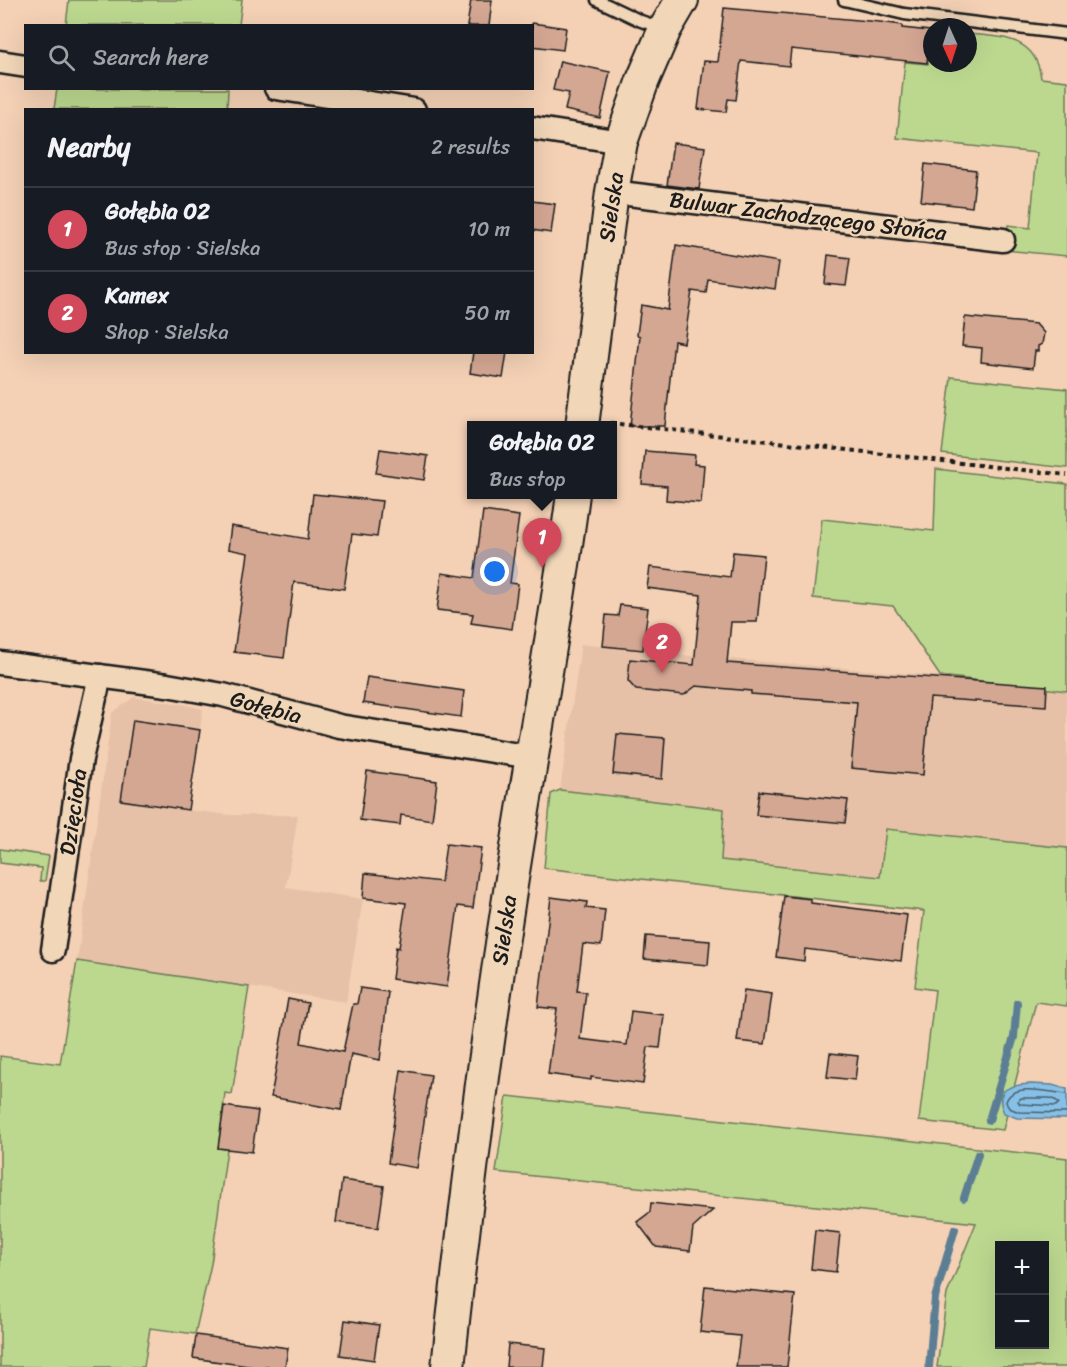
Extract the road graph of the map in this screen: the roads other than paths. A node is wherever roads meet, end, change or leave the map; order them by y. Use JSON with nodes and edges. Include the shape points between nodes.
{"nodes":[{"id":1,"x":597,"y":0,"type":"edge"},
{"id":2,"x":682,"y":0,"type":"edge"},
{"id":3,"x":844,"y":0,"type":"edge"},
{"id":4,"x":665,"y":29,"type":"junction"},
{"id":5,"x":1067,"y":34,"type":"edge"},
{"id":6,"x":0,"y":62,"type":"edge"},
{"id":7,"x":24,"y":66,"type":"edge"},
{"id":8,"x":289,"y":90,"type":"edge"},
{"id":9,"x":401,"y":108,"type":"edge"},
{"id":10,"x":534,"y":128,"type":"edge"},
{"id":11,"x":621,"y":142,"type":"junction"},
{"id":12,"x":612,"y":192,"type":"junction"},
{"id":13,"x":1003,"y":240,"type":"dead end"},
{"id":14,"x":582,"y":421,"type":"edge"},
{"id":15,"x":572,"y":499,"type":"edge"},
{"id":16,"x":0,"y":663,"type":"edge"},
{"id":17,"x":100,"y":676,"type":"junction"},
{"id":18,"x":531,"y":757,"type":"junction"},
{"id":19,"x":53,"y":950,"type":"dead end"},
{"id":20,"x":448,"y":1367,"type":"edge"}],
"edges":[{"from":1,"to":4,"type":"lane"},
{"from":2,"to":4,"type":"street","name":"Sielska"},
{"from":3,"to":5,"type":"lane","via":[[904,14]]},
{"from":4,"to":11,"type":"street","name":"Sielska"},
{"from":6,"to":7,"type":"street"},
{"from":8,"to":9,"type":"street"},
{"from":10,"to":11,"type":"street"},
{"from":11,"to":12,"type":"street","name":"Sielska"},
{"from":12,"to":13,"type":"street","name":"Bulwar Zachodzącego Słońca"},
{"from":12,"to":14,"type":"street","name":"Sielska"},
{"from":15,"to":18,"type":"street","name":"Sielska"},
{"from":16,"to":17,"type":"street","name":"Gołębia"},
{"from":17,"to":18,"type":"street","name":"Gołębia","via":[[223,695],[339,726]]},
{"from":17,"to":19,"type":"street","name":"Dzięcioła","via":[[81,759]]},
{"from":18,"to":20,"type":"street","name":"Sielska","via":[[482,1084]]}]}
